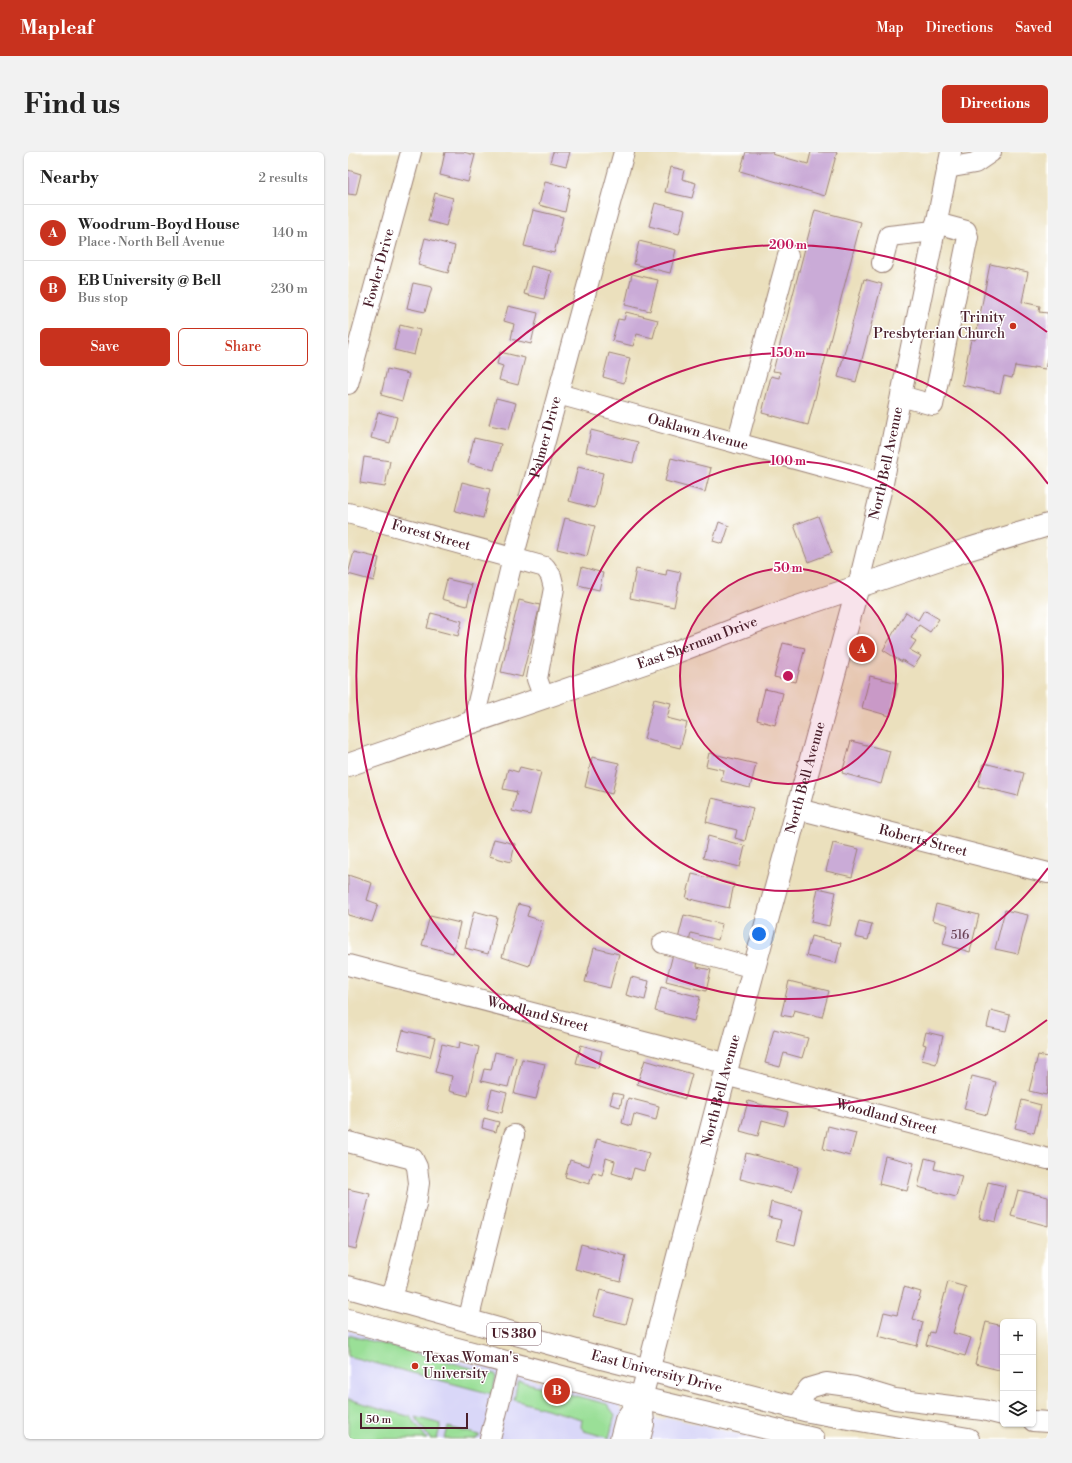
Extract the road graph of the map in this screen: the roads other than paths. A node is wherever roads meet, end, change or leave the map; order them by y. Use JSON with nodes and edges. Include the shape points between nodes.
{"nodes":[{"id":1,"x":411,"y":152,"type":"edge"},
{"id":2,"x":624,"y":152,"type":"edge"},
{"id":3,"x":991,"y":152,"type":"edge"},
{"id":4,"x":949,"y":160,"type":"edge"},
{"id":5,"x":935,"y":227,"type":"junction"},
{"id":6,"x":788,"y":256,"type":"dead end"},
{"id":7,"x":882,"y":263,"type":"dead end"},
{"id":8,"x":348,"y":384,"type":"edge"},
{"id":9,"x":558,"y":394,"type":"junction"},
{"id":10,"x":901,"y":396,"type":"junction"},
{"id":11,"x":737,"y":443,"type":"junction"},
{"id":12,"x":883,"y":483,"type":"junction"},
{"id":13,"x":348,"y":513,"type":"edge"},
{"id":14,"x":1048,"y":526,"type":"edge"},
{"id":15,"x":513,"y":558,"type":"junction"},
{"id":16,"x":858,"y":586,"type":"junction"},
{"id":17,"x":544,"y":698,"type":"junction"},
{"id":18,"x":472,"y":723,"type":"junction"},
{"id":19,"x":348,"y":765,"type":"edge"},
{"id":20,"x":798,"y":809,"type":"junction"},
{"id":21,"x":1048,"y":873,"type":"edge"},
{"id":22,"x":663,"y":943,"type":"dead end"},
{"id":23,"x":348,"y":965,"type":"edge"},
{"id":24,"x":754,"y":968,"type":"junction"},
{"id":25,"x":726,"y":1070,"type":"junction"},
{"id":26,"x":514,"y":1135,"type":"dead end"},
{"id":27,"x":348,"y":1142,"type":"edge"},
{"id":28,"x":1048,"y":1159,"type":"edge"},
{"id":29,"x":348,"y":1287,"type":"edge"},
{"id":30,"x":392,"y":1300,"type":"junction"},
{"id":31,"x":348,"y":1320,"type":"edge"},
{"id":32,"x":468,"y":1321,"type":"junction"},
{"id":33,"x":509,"y":1363,"type":"junction"},
{"id":34,"x":649,"y":1370,"type":"junction"},
{"id":35,"x":641,"y":1398,"type":"junction"},
{"id":36,"x":795,"y":1408,"type":"junction"},
{"id":37,"x":1000,"y":1414,"type":"edge"},
{"id":38,"x":1036,"y":1421,"type":"edge"},
{"id":39,"x":1048,"y":1422,"type":"edge"},
{"id":40,"x":490,"y":1439,"type":"edge"},
{"id":41,"x":621,"y":1439,"type":"edge"},
{"id":42,"x":640,"y":1439,"type":"edge"},
{"id":43,"x":813,"y":1439,"type":"edge"},
{"id":44,"x":968,"y":1439,"type":"edge"}],
"edges":[{"from":1,"to":8,"type":"street","name":"Fowler Drive"},
{"from":2,"to":9,"type":"street","name":"Palmer Drive"},
{"from":3,"to":4,"type":"street","via":[[975,163]]},
{"from":4,"to":5,"type":"street","name":"North Bell Avenue"},
{"from":5,"to":7,"type":"street","via":[[889,236]]},
{"from":5,"to":10,"type":"street","name":"North Bell Avenue"},
{"from":5,"to":10,"type":"street","via":[[966,231],[968,237],[933,405]]},
{"from":6,"to":11,"type":"street"},
{"from":9,"to":11,"type":"street","name":"Oaklawn Avenue"},
{"from":9,"to":15,"type":"street","name":"Palmer Drive"},
{"from":10,"to":12,"type":"street","name":"North Bell Avenue"},
{"from":11,"to":12,"type":"street","name":"Oaklawn Avenue"},
{"from":12,"to":16,"type":"street","name":"North Bell Avenue"},
{"from":13,"to":15,"type":"street","name":"Forest Street"},
{"from":14,"to":16,"type":"main road","name":"East Sherman Drive"},
{"from":15,"to":17,"type":"street","name":"Forest Street","via":[[545,567],[554,588],[537,679]]},
{"from":15,"to":18,"type":"street","name":"Palmer Drive"},
{"from":16,"to":17,"type":"main road","name":"East Sherman Drive"},
{"from":16,"to":20,"type":"main road","name":"North Bell Avenue"},
{"from":17,"to":18,"type":"main road","name":"East Sherman Drive"},
{"from":18,"to":19,"type":"main road","name":"East Sherman Drive"},
{"from":20,"to":21,"type":"street","name":"Roberts Street"},
{"from":20,"to":24,"type":"main road","name":"North Bell Avenue"},
{"from":22,"to":24,"type":"street"},
{"from":23,"to":25,"type":"street","name":"Woodland Street"},
{"from":24,"to":25,"type":"main road","name":"North Bell Avenue"},
{"from":25,"to":28,"type":"street","name":"Woodland Street"},
{"from":25,"to":34,"type":"main road","name":"North Bell Avenue"},
{"from":26,"to":32,"type":"street"},
{"from":27,"to":30,"type":"street","via":[[413,1159],[417,1167],[416,1204]]},
{"from":29,"to":30,"type":"main road","name":"East University Drive","number":"US 380"},
{"from":30,"to":32,"type":"main road","name":"East University Drive","number":"US 380"},
{"from":31,"to":33,"type":"main road","name":"East University Drive","number":"US 380"},
{"from":32,"to":34,"type":"main road","name":"East University Drive","number":"US 380"},
{"from":33,"to":35,"type":"main road","name":"East University Drive","number":"US 380"},
{"from":33,"to":40,"type":"street"},
{"from":34,"to":35,"type":"main road","name":"North Bell Avenue"},
{"from":34,"to":36,"type":"main road","name":"East University Drive","number":"US 380"},
{"from":35,"to":41,"type":"main road","name":"North Bell Avenue","via":[[626,1420]]},
{"from":35,"to":42,"type":"main road","name":"North Bell Avenue","via":[[644,1424]]},
{"from":35,"to":43,"type":"main road","name":"East University Drive","number":"US 380"},
{"from":36,"to":37,"type":"street","via":[[810,1388],[826,1383],[856,1386],[895,1399]]},
{"from":36,"to":44,"type":"main road","name":"East University Drive","number":"US 380"},
{"from":38,"to":39,"type":"street"}]}
